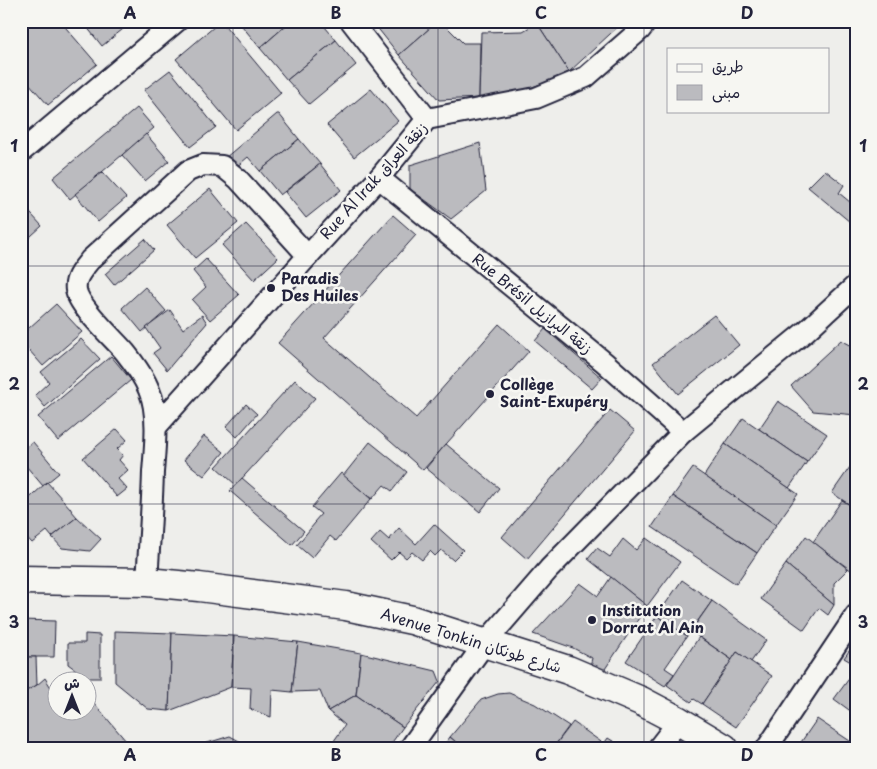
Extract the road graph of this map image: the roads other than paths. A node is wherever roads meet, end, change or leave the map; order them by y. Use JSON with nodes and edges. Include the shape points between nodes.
{"nodes":[{"id":1,"x":177,"y":21,"type":"edge"},
{"id":2,"x":351,"y":21,"type":"edge"},
{"id":3,"x":647,"y":21,"type":"edge"},
{"id":4,"x":427,"y":119,"type":"junction"},
{"id":5,"x":21,"y":152,"type":"edge"},
{"id":6,"x":378,"y":178,"type":"junction"},
{"id":7,"x":308,"y":256,"type":"junction"},
{"id":8,"x":856,"y":285,"type":"edge"},
{"id":9,"x":156,"y":428,"type":"junction"},
{"id":10,"x":683,"y":432,"type":"junction"},
{"id":11,"x":21,"y":580,"type":"edge"},
{"id":12,"x":147,"y":582,"type":"junction"},
{"id":13,"x":856,"y":614,"type":"edge"},
{"id":14,"x":485,"y":643,"type":"junction"},
{"id":15,"x":679,"y":721,"type":"junction"},
{"id":16,"x":410,"y":748,"type":"edge"},
{"id":17,"x":658,"y":748,"type":"edge"},
{"id":18,"x":724,"y":748,"type":"edge"},
{"id":19,"x":767,"y":748,"type":"edge"}],
"edges":[{"from":1,"to":5,"type":"street"},
{"from":2,"to":4,"type":"street"},
{"from":3,"to":4,"type":"street","name":"Rue Al Irak زنقة العراق","via":[[586,77],[536,98]]},
{"from":4,"to":6,"type":"street","name":"Rue Al Irak زنقة العراق"},
{"from":6,"to":7,"type":"street","name":"Rue Al Irak زنقة العراق"},
{"from":6,"to":10,"type":"street","name":"Rue Brésil زنقة البرازيل","via":[[604,362]]},
{"from":7,"to":9,"type":"street","name":"Rue Al Irak زنقة العراق"},
{"from":7,"to":9,"type":"street","via":[[238,179],[222,166],[203,165],[188,171],[90,260],[80,273],[75,288],[77,296],[146,382],[153,400]]},
{"from":8,"to":10,"type":"street"},
{"from":9,"to":12,"type":"street"},
{"from":10,"to":14,"type":"street","via":[[549,569]]},
{"from":11,"to":12,"type":"street","name":"Avenue Tonkin شارع طونكان"},
{"from":12,"to":14,"type":"street","name":"Avenue Tonkin شارع طونكان","via":[[346,606],[412,620]]},
{"from":13,"to":19,"type":"street"},
{"from":14,"to":15,"type":"street","name":"Avenue Tonkin شارع طونكان","via":[[568,670]]},
{"from":14,"to":16,"type":"street"},
{"from":15,"to":17,"type":"street"},
{"from":15,"to":18,"type":"street","name":"Avenue Tonkin شارع طونكان"}]}
